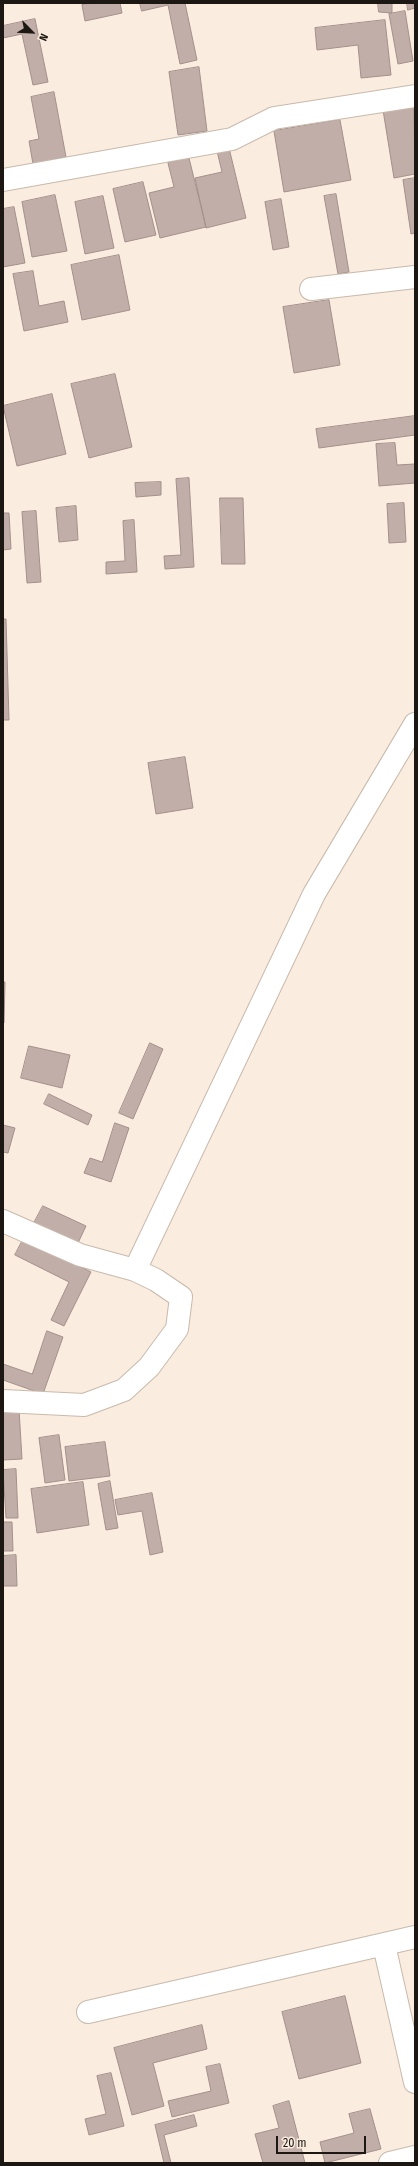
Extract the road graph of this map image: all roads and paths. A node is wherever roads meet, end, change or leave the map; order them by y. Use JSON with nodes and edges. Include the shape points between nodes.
{"nodes":[{"id":1,"x":415,"y":96,"type":"edge"},
{"id":2,"x":3,"y":180,"type":"edge"},
{"id":3,"x":415,"y":277,"type":"edge"},
{"id":4,"x":311,"y":289,"type":"dead end"},
{"id":5,"x":415,"y":724,"type":"edge"},
{"id":6,"x":3,"y":1221,"type":"edge"},
{"id":7,"x":135,"y":1270,"type":"junction"},
{"id":8,"x":3,"y":1401,"type":"edge"},
{"id":9,"x":415,"y":1937,"type":"edge"},
{"id":10,"x":384,"y":1945,"type":"junction"},
{"id":11,"x":88,"y":2012,"type":"dead end"},
{"id":12,"x":415,"y":2082,"type":"edge"},
{"id":13,"x":415,"y":2157,"type":"edge"},
{"id":14,"x":390,"y":2163,"type":"edge"}],
"edges":[{"from":1,"to":2,"type":"street","via":[[274,118],[232,139]]},
{"from":3,"to":4,"type":"street"},
{"from":5,"to":7,"type":"street","via":[[314,894]]},
{"from":6,"to":7,"type":"street","via":[[80,1255]]},
{"from":7,"to":8,"type":"street","via":[[156,1280],[181,1297],[177,1329],[149,1367],[124,1390],[84,1404]]},
{"from":9,"to":10,"type":"street"},
{"from":10,"to":11,"type":"street"},
{"from":10,"to":12,"type":"street"},
{"from":13,"to":14,"type":"street"}]}
